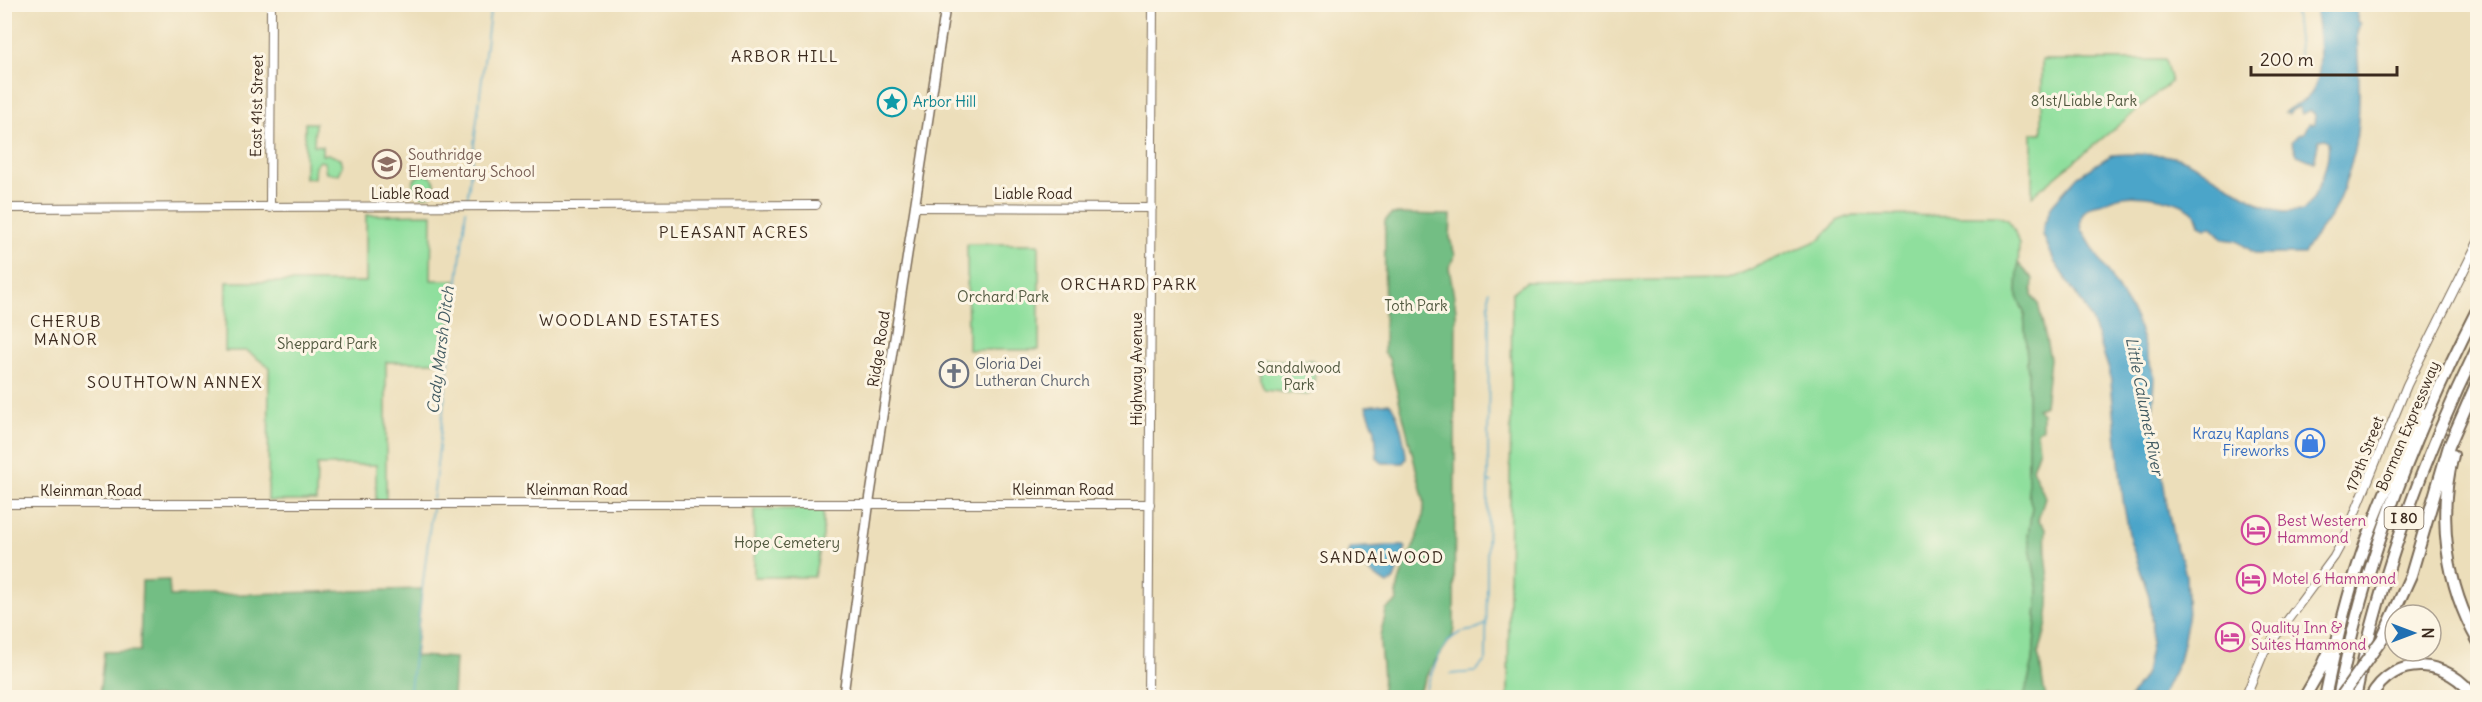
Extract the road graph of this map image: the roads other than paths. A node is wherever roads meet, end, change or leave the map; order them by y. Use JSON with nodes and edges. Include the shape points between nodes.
{"nodes":[{"id":1,"x":271,"y":4,"type":"edge"},
{"id":2,"x":946,"y":4,"type":"edge"},
{"id":3,"x":1153,"y":4,"type":"edge"},
{"id":4,"x":816,"y":205,"type":"dead end"},
{"id":5,"x":915,"y":207,"type":"junction"},
{"id":6,"x":4,"y":208,"type":"edge"},
{"id":7,"x":270,"y":208,"type":"junction"},
{"id":8,"x":1152,"y":208,"type":"junction"},
{"id":9,"x":2478,"y":242,"type":"edge"},
{"id":10,"x":2478,"y":308,"type":"edge"},
{"id":11,"x":2478,"y":346,"type":"edge"},
{"id":12,"x":2445,"y":375,"type":"junction"},
{"id":13,"x":2478,"y":381,"type":"edge"},
{"id":14,"x":4,"y":504,"type":"edge"},
{"id":15,"x":869,"y":504,"type":"junction"},
{"id":16,"x":1150,"y":504,"type":"junction"},
{"id":17,"x":2344,"y":613,"type":"junction"},
{"id":18,"x":2478,"y":641,"type":"edge"},
{"id":19,"x":843,"y":698,"type":"edge"},
{"id":20,"x":1148,"y":698,"type":"edge"},
{"id":21,"x":2245,"y":698,"type":"edge"},
{"id":22,"x":2304,"y":698,"type":"edge"},
{"id":23,"x":2325,"y":698,"type":"edge"},
{"id":24,"x":2339,"y":698,"type":"edge"},
{"id":25,"x":2355,"y":698,"type":"edge"},
{"id":26,"x":2370,"y":698,"type":"edge"},
{"id":27,"x":2475,"y":698,"type":"edge"}],
"edges":[{"from":1,"to":7,"type":"street","name":"East 41st Street"},
{"from":2,"to":5,"type":"main road","name":"Ridge Road"},
{"from":3,"to":8,"type":"street","name":"Highway Avenue"},
{"from":4,"to":7,"type":"street","name":"Liable Road"},
{"from":5,"to":8,"type":"street","name":"Liable Road"},
{"from":5,"to":15,"type":"main road","name":"Ridge Road"},
{"from":6,"to":7,"type":"street","name":"Liable Road"},
{"from":8,"to":16,"type":"street","name":"Highway Avenue"},
{"from":9,"to":21,"type":"street","name":"179th Street","via":[[2408,385],[2346,535],[2269,644]]},
{"from":10,"to":12,"type":"highway","name":"Borman Expressway","number":"I 80"},
{"from":11,"to":25,"type":"highway","name":"Borman Expressway","number":"I 80","via":[[2443,420],[2402,524]]},
{"from":12,"to":17,"type":"highway","via":[[2424,406],[2386,489]]},
{"from":12,"to":24,"type":"highway","name":"Borman Expressway","number":"I 80","via":[[2376,549]]},
{"from":13,"to":18,"type":"highway","via":[[2457,438],[2445,503],[2451,571]]},
{"from":13,"to":24,"type":"highway","bridge":true,"via":[[2449,446],[2411,575],[2382,639]]},
{"from":14,"to":15,"type":"street","name":"Kleinman Road"},
{"from":15,"to":16,"type":"street","name":"Kleinman Road"},
{"from":15,"to":19,"type":"main road","name":"Ridge Road"},
{"from":16,"to":20,"type":"street","name":"Highway Avenue"},
{"from":17,"to":22,"type":"highway","via":[[2322,667]]},
{"from":17,"to":23,"type":"highway"},
{"from":26,"to":27,"type":"highway","via":[[2387,678],[2417,666],[2455,675]]}]}
